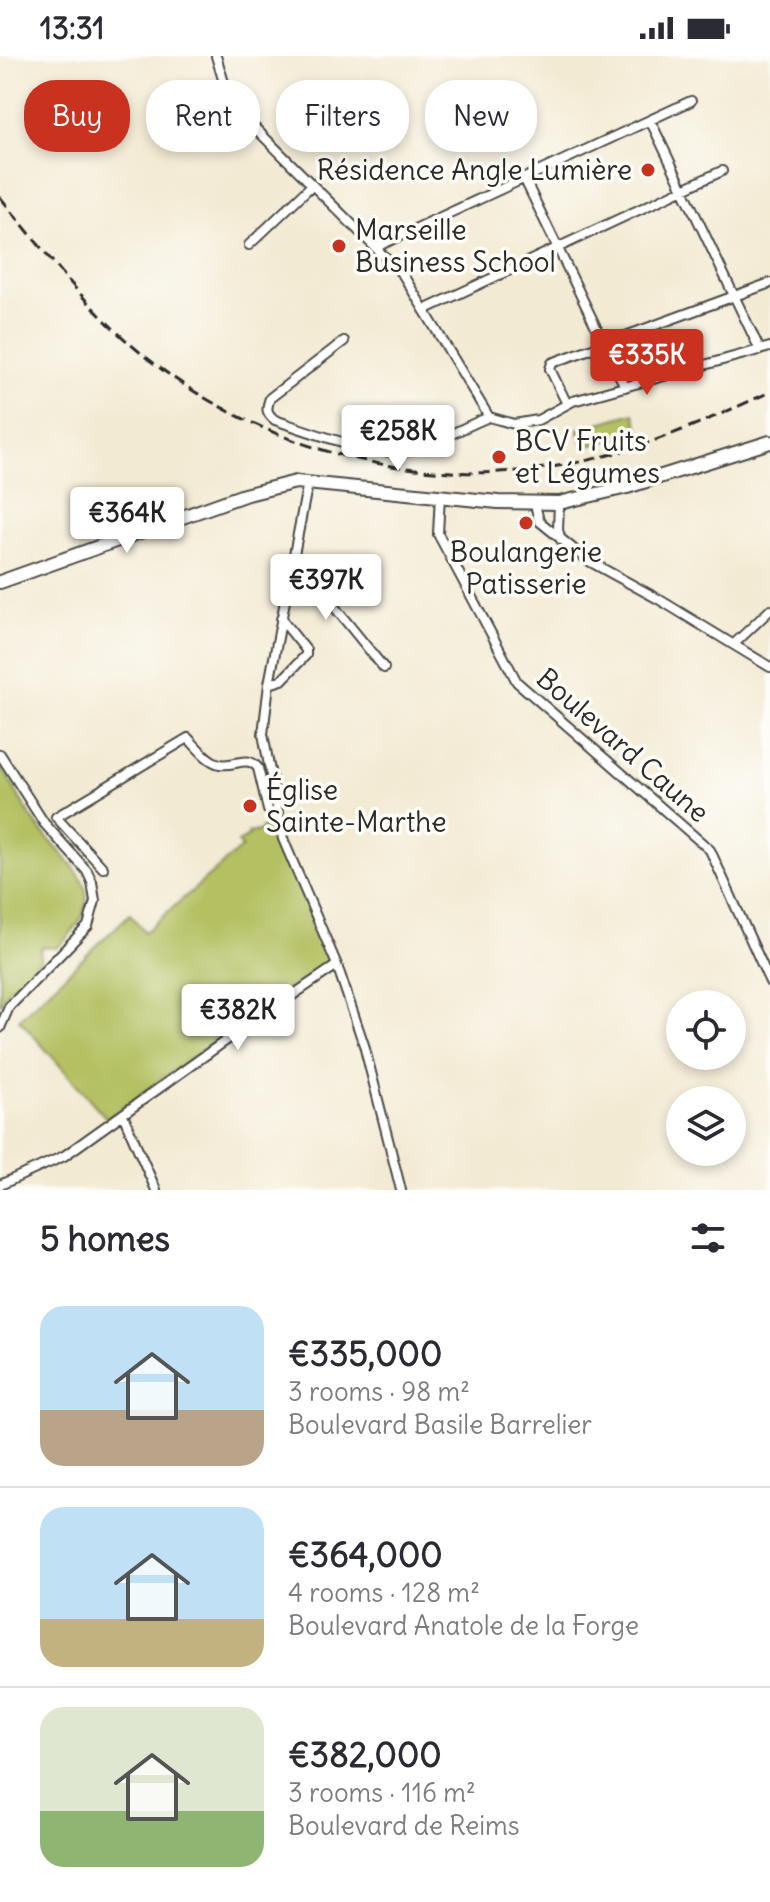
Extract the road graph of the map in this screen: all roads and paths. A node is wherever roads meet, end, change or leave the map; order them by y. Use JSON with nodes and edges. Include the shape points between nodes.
{"nodes":[{"id":1,"x":216,"y":56,"type":"edge"},
{"id":2,"x":691,"y":101,"type":"dead end"},
{"id":3,"x":650,"y":120,"type":"junction"},
{"id":4,"x":722,"y":171,"type":"dead end"},
{"id":5,"x":524,"y":178,"type":"junction"},
{"id":6,"x":312,"y":185,"type":"junction"},
{"id":7,"x":683,"y":189,"type":"junction"},
{"id":8,"x":249,"y":245,"type":"dead end"},
{"id":9,"x":376,"y":247,"type":"junction"},
{"id":10,"x":557,"y":248,"type":"junction"},
{"id":11,"x":770,"y":283,"type":"edge"},
{"id":12,"x":735,"y":296,"type":"junction"},
{"id":13,"x":424,"y":310,"type":"junction"},
{"id":14,"x":344,"y":341,"type":"dead end"},
{"id":15,"x":605,"y":344,"type":"junction"},
{"id":16,"x":770,"y":347,"type":"edge"},
{"id":17,"x":760,"y":350,"type":"junction"},
{"id":18,"x":625,"y":387,"type":"junction"},
{"id":19,"x":567,"y":404,"type":"junction"},
{"id":20,"x":489,"y":417,"type":"junction"},
{"id":21,"x":770,"y":442,"type":"edge"},
{"id":22,"x":308,"y":482,"type":"junction"},
{"id":23,"x":440,"y":495,"type":"junction"},
{"id":24,"x":559,"y":503,"type":"junction"},
{"id":25,"x":535,"y":504,"type":"junction"},
{"id":26,"x":561,"y":541,"type":"junction"},
{"id":27,"x":293,"y":556,"type":"junction"},
{"id":28,"x":0,"y":582,"type":"edge"},
{"id":29,"x":770,"y":610,"type":"edge"},
{"id":30,"x":281,"y":619,"type":"junction"},
{"id":31,"x":734,"y":644,"type":"junction"},
{"id":32,"x":770,"y":667,"type":"edge"},
{"id":33,"x":384,"y":668,"type":"dead end"},
{"id":34,"x":269,"y":684,"type":"junction"},
{"id":35,"x":0,"y":754,"type":"edge"},
{"id":36,"x":277,"y":813,"type":"junction"},
{"id":37,"x":103,"y":868,"type":"dead end"},
{"id":38,"x":337,"y":965,"type":"junction"},
{"id":39,"x":770,"y":982,"type":"edge"},
{"id":40,"x":0,"y":1028,"type":"edge"},
{"id":41,"x":123,"y":1115,"type":"junction"},
{"id":42,"x":0,"y":1185,"type":"edge"},
{"id":43,"x":156,"y":1190,"type":"edge"},
{"id":44,"x":401,"y":1190,"type":"edge"}],
"edges":[{"from":1,"to":6,"type":"street","via":[[237,108]]},
{"from":2,"to":3,"type":"street"},
{"from":3,"to":5,"type":"street"},
{"from":3,"to":7,"type":"street"},
{"from":4,"to":7,"type":"street"},
{"from":5,"to":9,"type":"street"},
{"from":5,"to":10,"type":"street"},
{"from":6,"to":8,"type":"street"},
{"from":6,"to":9,"type":"street"},
{"from":7,"to":10,"type":"street"},
{"from":7,"to":12,"type":"street"},
{"from":9,"to":13,"type":"street","via":[[403,275]]},
{"from":10,"to":13,"type":"street"},
{"from":10,"to":15,"type":"street"},
{"from":11,"to":12,"type":"street"},
{"from":12,"to":15,"type":"street"},
{"from":12,"to":17,"type":"street"},
{"from":13,"to":20,"type":"street"},
{"from":14,"to":20,"type":"street","via":[[270,398],[268,415],[390,452],[407,451]]},
{"from":15,"to":18,"type":"street"},
{"from":15,"to":19,"type":"street","via":[[552,363],[551,373]]},
{"from":16,"to":17,"type":"street"},
{"from":17,"to":18,"type":"street"},
{"from":18,"to":19,"type":"street"},
{"from":19,"to":20,"type":"street","via":[[523,424]]},
{"from":21,"to":24,"type":"main road"},
{"from":22,"to":23,"type":"main road"},
{"from":22,"to":27,"type":"street"},
{"from":22,"to":28,"type":"main road","via":[[244,495]]},
{"from":23,"to":25,"type":"main road"},
{"from":23,"to":39,"type":"street","name":"Boulevard Caune","via":[[438,534],[517,682],[710,850]]},
{"from":24,"to":25,"type":"main road"},
{"from":24,"to":26,"type":"street"},
{"from":25,"to":26,"type":"street","via":[[539,521]]},
{"from":26,"to":31,"type":"street"},
{"from":27,"to":30,"type":"street"},
{"from":27,"to":33,"type":"street"},
{"from":29,"to":31,"type":"street"},
{"from":30,"to":34,"type":"street"},
{"from":30,"to":34,"type":"street","via":[[306,655],[282,680]]},
{"from":31,"to":32,"type":"street"},
{"from":34,"to":36,"type":"street","via":[[263,734]]},
{"from":35,"to":40,"type":"street","via":[[44,823],[87,871],[95,901],[88,926],[9,1007]]},
{"from":36,"to":37,"type":"street","via":[[268,810],[254,763],[219,764],[188,738],[56,817]]},
{"from":36,"to":38,"type":"street"},
{"from":38,"to":41,"type":"street"},
{"from":38,"to":44,"type":"street","via":[[364,1045]]},
{"from":41,"to":42,"type":"street","via":[[64,1156]]},
{"from":41,"to":43,"type":"street"}]}
